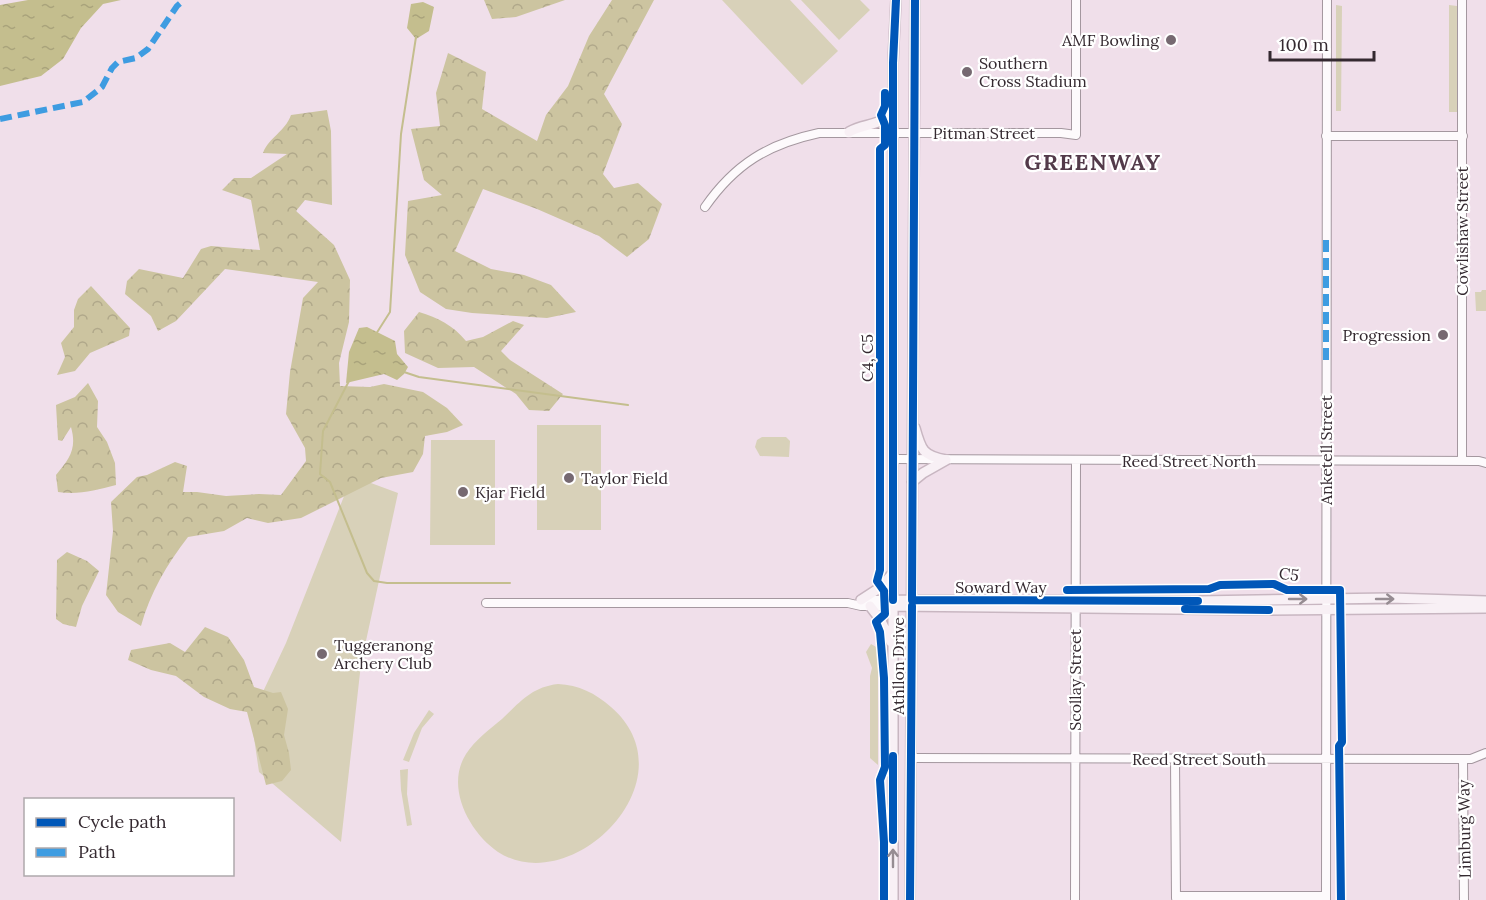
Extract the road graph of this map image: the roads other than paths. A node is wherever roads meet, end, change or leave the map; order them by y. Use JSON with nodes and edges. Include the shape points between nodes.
{"nodes":[{"id":1,"x":896,"y":0,"type":"edge"},
{"id":2,"x":901,"y":0,"type":"edge"},
{"id":3,"x":915,"y":0,"type":"edge"},
{"id":4,"x":1077,"y":0,"type":"edge"},
{"id":5,"x":1327,"y":0,"type":"edge"},
{"id":6,"x":1462,"y":0,"type":"edge"},
{"id":7,"x":894,"y":39,"type":"junction"},
{"id":8,"x":893,"y":109,"type":"junction"},
{"id":9,"x":849,"y":132,"type":"junction"},
{"id":10,"x":893,"y":132,"type":"junction"},
{"id":11,"x":914,"y":132,"type":"junction"},
{"id":12,"x":1326,"y":136,"type":"junction"},
{"id":13,"x":1463,"y":136,"type":"junction"},
{"id":14,"x":705,"y":207,"type":"dead end"},
{"id":15,"x":912,"y":417,"type":"junction"},
{"id":16,"x":893,"y":459,"type":"junction"},
{"id":17,"x":912,"y":459,"type":"junction"},
{"id":18,"x":946,"y":460,"type":"junction"},
{"id":19,"x":1076,"y":460,"type":"junction"},
{"id":20,"x":1326,"y":461,"type":"junction"},
{"id":21,"x":1462,"y":461,"type":"junction"},
{"id":22,"x":1486,"y":463,"type":"edge"},
{"id":23,"x":912,"y":482,"type":"junction"},
{"id":24,"x":893,"y":573,"type":"junction"},
{"id":25,"x":1326,"y":599,"type":"junction"},
{"id":26,"x":861,"y":600,"type":"junction"},
{"id":27,"x":1486,"y":601,"type":"edge"},
{"id":28,"x":486,"y":603,"type":"dead end"},
{"id":29,"x":848,"y":603,"type":"junction"},
{"id":30,"x":893,"y":603,"type":"junction"},
{"id":31,"x":912,"y":603,"type":"junction"},
{"id":32,"x":1076,"y":604,"type":"junction"},
{"id":33,"x":870,"y":606,"type":"junction"},
{"id":34,"x":1486,"y":608,"type":"edge"},
{"id":35,"x":1326,"y":609,"type":"junction"},
{"id":36,"x":893,"y":647,"type":"junction"},
{"id":37,"x":893,"y":730,"type":"junction"},
{"id":38,"x":1486,"y":753,"type":"edge"},
{"id":39,"x":911,"y":758,"type":"junction"},
{"id":40,"x":1075,"y":759,"type":"junction"},
{"id":41,"x":1175,"y":759,"type":"junction"},
{"id":42,"x":1326,"y":759,"type":"junction"},
{"id":43,"x":1463,"y":759,"type":"junction"},
{"id":44,"x":892,"y":806,"type":"junction"},
{"id":45,"x":1176,"y":898,"type":"edge"},
{"id":46,"x":1326,"y":898,"type":"edge"},
{"id":47,"x":892,"y":900,"type":"edge"},
{"id":48,"x":910,"y":900,"type":"edge"},
{"id":49,"x":1075,"y":900,"type":"edge"},
{"id":50,"x":1464,"y":900,"type":"edge"}],
"edges":[{"from":1,"to":7,"type":"main road","name":"Athllon Drive"},
{"from":2,"to":7,"type":"main road"},
{"from":3,"to":11,"type":"main road","name":"Athllon Drive"},
{"from":4,"to":11,"type":"street","name":"Pitman Street","via":[[1076,135]]},
{"from":5,"to":12,"type":"street","name":"Anketell Street"},
{"from":6,"to":13,"type":"street","name":"Cowlishaw Street"},
{"from":7,"to":8,"type":"main road","name":"Athllon Drive"},
{"from":8,"to":9,"type":"main road","via":[[884,120]]},
{"from":8,"to":10,"type":"main road","name":"Athllon Drive"},
{"from":9,"to":10,"type":"street","name":"Pitman Street"},
{"from":9,"to":14,"type":"street","name":"Pitman Street","via":[[798,138],[758,154],[733,173]]},
{"from":10,"to":11,"type":"street","name":"Pitman Street"},
{"from":10,"to":16,"type":"main road","name":"Athllon Drive"},
{"from":11,"to":15,"type":"main road","name":"Athllon Drive"},
{"from":12,"to":13,"type":"street"},
{"from":12,"to":20,"type":"street","name":"Anketell Street"},
{"from":13,"to":21,"type":"street","name":"Cowlishaw Street"},
{"from":15,"to":17,"type":"main road","name":"Athllon Drive"},
{"from":15,"to":18,"type":"main road","via":[[922,449],[932,457]]},
{"from":16,"to":17,"type":"street","name":"Reed Street North"},
{"from":16,"to":24,"type":"main road","name":"Athllon Drive"},
{"from":17,"to":18,"type":"street","name":"Reed Street North"},
{"from":17,"to":23,"type":"main road","name":"Athllon Drive"},
{"from":18,"to":19,"type":"street","name":"Reed Street North"},
{"from":18,"to":23,"type":"main road"},
{"from":19,"to":20,"type":"street","name":"Reed Street North"},
{"from":19,"to":32,"type":"street","name":"Scollay Street"},
{"from":20,"to":21,"type":"street","name":"Reed Street North"},
{"from":20,"to":25,"type":"street","name":"Anketell Street"},
{"from":21,"to":22,"type":"street","name":"Reed Street North"},
{"from":23,"to":31,"type":"main road","name":"Athllon Drive"},
{"from":24,"to":26,"type":"main road"},
{"from":24,"to":30,"type":"main road","name":"Athllon Drive"},
{"from":25,"to":27,"type":"main road","name":"Soward Way","one_way":true},
{"from":32,"to":25,"type":"main road","name":"Soward Way","one_way":true},
{"from":25,"to":35,"type":"street","name":"Anketell Street"},
{"from":26,"to":29,"type":"street","name":"Soward Way"},
{"from":26,"to":30,"type":"street","name":"Soward Way"},
{"from":28,"to":29,"type":"street","name":"Soward Way"},
{"from":29,"to":33,"type":"street","name":"Soward Way"},
{"from":30,"to":31,"type":"main road","name":"Soward Way"},
{"from":30,"to":33,"type":"street","name":"Soward Way"},
{"from":30,"to":36,"type":"main road","name":"Athllon Drive"},
{"from":31,"to":32,"type":"main road","name":"Soward Way"},
{"from":31,"to":39,"type":"main road","name":"Athllon Drive"},
{"from":32,"to":35,"type":"main road","name":"Soward Way"},
{"from":32,"to":40,"type":"street","name":"Scollay Street"},
{"from":33,"to":36,"type":"main road"},
{"from":34,"to":35,"type":"main road","name":"Soward Way"},
{"from":35,"to":42,"type":"street","name":"Anketell Street"},
{"from":36,"to":37,"type":"main road","name":"Athllon Drive"},
{"from":37,"to":39,"type":"main road","via":[[896,751]]},
{"from":37,"to":44,"type":"main road","name":"Athllon Drive"},
{"from":38,"to":43,"type":"street","name":"Reed Street South"},
{"from":39,"to":40,"type":"street","name":"Reed Street South"},
{"from":39,"to":44,"type":"main road","via":[[898,768]]},
{"from":39,"to":48,"type":"main road","name":"Athllon Drive"},
{"from":40,"to":41,"type":"street","name":"Reed Street South"},
{"from":40,"to":49,"type":"street","name":"Scollay Street"},
{"from":41,"to":42,"type":"street","name":"Reed Street South"},
{"from":41,"to":45,"type":"street"},
{"from":42,"to":43,"type":"street","name":"Reed Street South"},
{"from":42,"to":46,"type":"street","name":"Anketell Street"},
{"from":43,"to":50,"type":"street","name":"Limburg Way"},
{"from":47,"to":44,"type":"main road","name":"Athllon Drive","one_way":true},
{"from":45,"to":46,"type":"street"}]}
